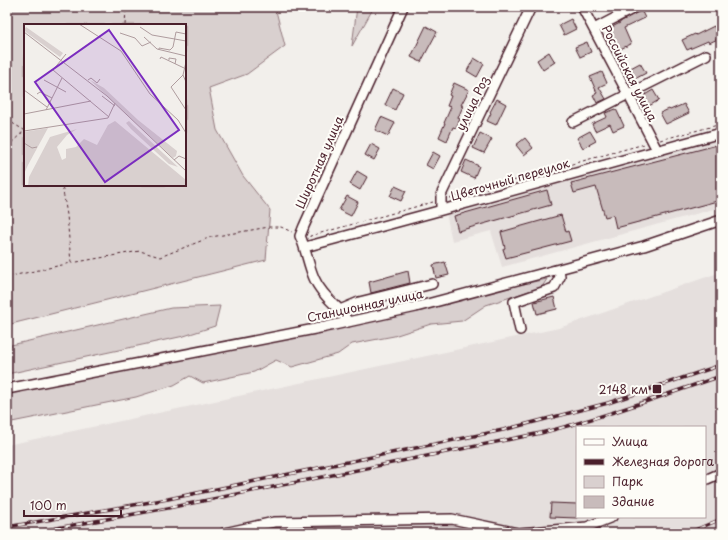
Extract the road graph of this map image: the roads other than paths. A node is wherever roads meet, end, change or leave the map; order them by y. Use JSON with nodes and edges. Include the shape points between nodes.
{"nodes":[{"id":1,"x":403,"y":7,"type":"edge"},
{"id":2,"x":531,"y":7,"type":"edge"},
{"id":3,"x":582,"y":7,"type":"edge"},
{"id":4,"x":636,"y":7,"type":"edge"},
{"id":5,"x":594,"y":29,"type":"junction"},
{"id":6,"x":706,"y":55,"type":"dead end"},
{"id":7,"x":628,"y":94,"type":"junction"},
{"id":8,"x":573,"y":122,"type":"dead end"},
{"id":9,"x":721,"y":132,"type":"edge"},
{"id":10,"x":657,"y":150,"type":"junction"},
{"id":11,"x":441,"y":210,"type":"junction"},
{"id":12,"x":721,"y":220,"type":"edge"},
{"id":13,"x":305,"y":247,"type":"junction"},
{"id":14,"x":559,"y":269,"type":"junction"},
{"id":15,"x":432,"y":284,"type":"dead end"},
{"id":16,"x":340,"y":310,"type":"junction"},
{"id":17,"x":348,"y":322,"type":"junction"},
{"id":18,"x":520,"y":330,"type":"dead end"},
{"id":19,"x":7,"y":389,"type":"edge"},
{"id":20,"x":721,"y":473,"type":"edge"},
{"id":21,"x":706,"y":480,"type":"edge"},
{"id":22,"x":610,"y":518,"type":"edge"},
{"id":23,"x":224,"y":533,"type":"edge"},
{"id":24,"x":519,"y":533,"type":"edge"}],
"edges":[{"from":1,"to":13,"type":"street","name":"Широтная улица","via":[[300,236]]},
{"from":2,"to":11,"type":"street","name":"улица Роз","via":[[442,195]]},
{"from":3,"to":5,"type":"street","name":"Российская улица"},
{"from":4,"to":5,"type":"street"},
{"from":5,"to":7,"type":"street","name":"Российская улица"},
{"from":6,"to":7,"type":"street"},
{"from":7,"to":8,"type":"street"},
{"from":7,"to":10,"type":"street","name":"Российская улица"},
{"from":9,"to":10,"type":"street","name":"Цветочный переулок"},
{"from":10,"to":11,"type":"street","name":"Цветочный переулок"},
{"from":11,"to":13,"type":"street","name":"Цветочный переулок"},
{"from":12,"to":14,"type":"street","name":"Станционная улица","via":[[644,246]]},
{"from":13,"to":16,"type":"street","via":[[314,278],[322,292]]},
{"from":14,"to":17,"type":"street","name":"Станционная улица","via":[[416,307]]},
{"from":14,"to":18,"type":"street","via":[[560,276],[554,288],[514,302]]},
{"from":15,"to":16,"type":"street","via":[[359,302]]},
{"from":16,"to":17,"type":"street"},
{"from":17,"to":19,"type":"street","name":"Станционная улица"},
{"from":20,"to":21,"type":"street"},
{"from":22,"to":24,"type":"street","via":[[587,527]]},
{"from":23,"to":24,"type":"street","via":[[274,522],[452,519]]}]}
